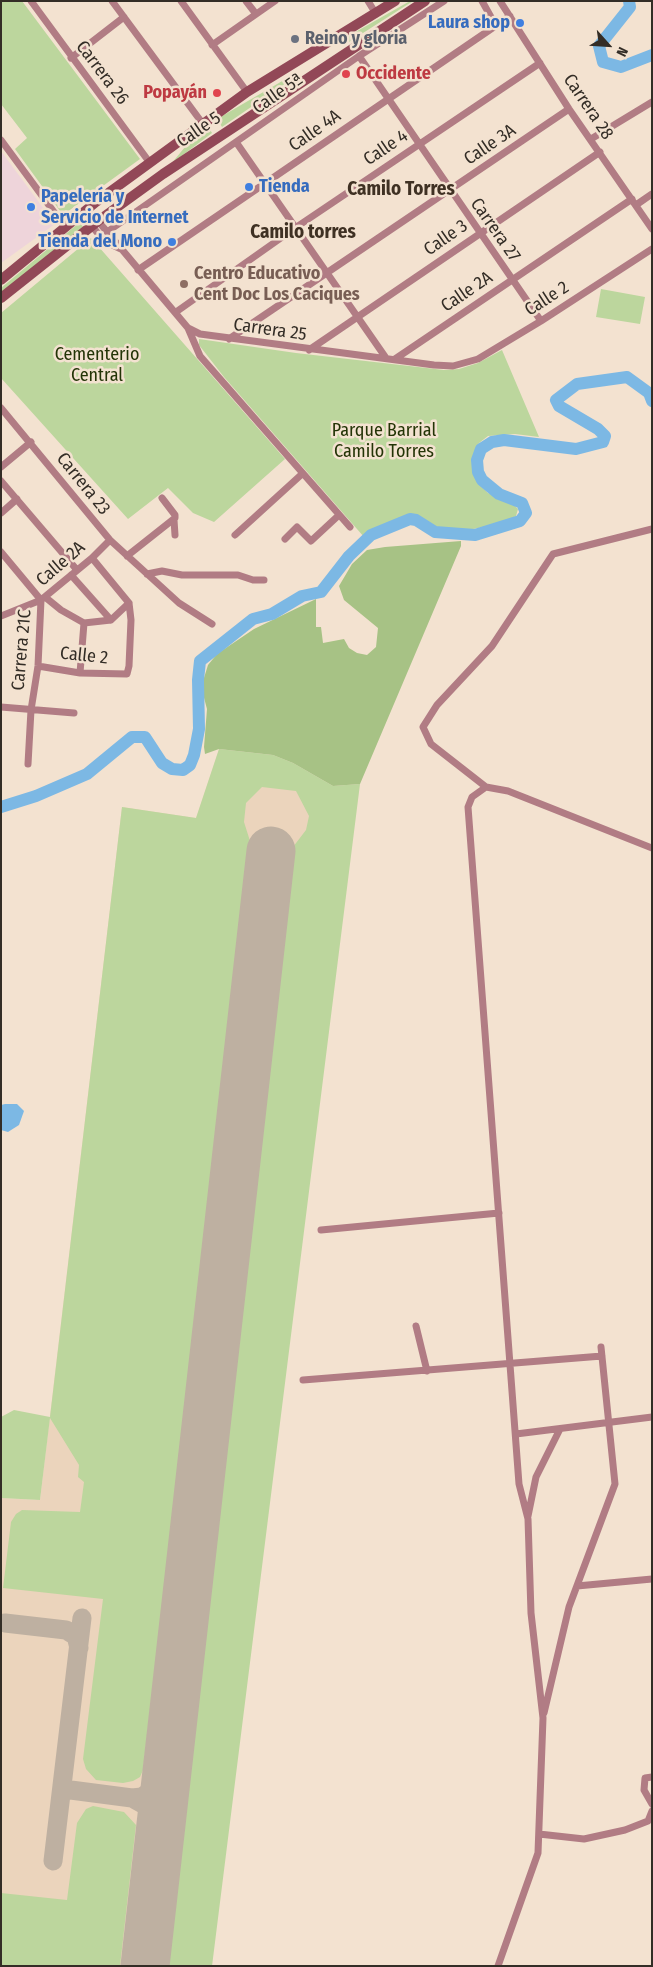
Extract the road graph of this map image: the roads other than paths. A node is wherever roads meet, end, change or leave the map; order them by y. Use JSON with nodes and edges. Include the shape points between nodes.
{"nodes":[{"id":1,"x":31,"y":1,"type":"edge"},
{"id":2,"x":181,"y":1,"type":"edge"},
{"id":3,"x":246,"y":1,"type":"edge"},
{"id":4,"x":275,"y":1,"type":"edge"},
{"id":5,"x":368,"y":1,"type":"edge"},
{"id":6,"x":396,"y":1,"type":"edge"},
{"id":7,"x":425,"y":1,"type":"edge"},
{"id":8,"x":444,"y":1,"type":"edge"},
{"id":9,"x":482,"y":1,"type":"edge"},
{"id":10,"x":500,"y":1,"type":"edge"},
{"id":11,"x":114,"y":2,"type":"edge"},
{"id":12,"x":256,"y":14,"type":"junction"},
{"id":13,"x":376,"y":14,"type":"junction"},
{"id":14,"x":510,"y":16,"type":"junction"},
{"id":15,"x":124,"y":17,"type":"junction"},
{"id":16,"x":496,"y":26,"type":"junction"},
{"id":17,"x":212,"y":45,"type":"junction"},
{"id":18,"x":359,"y":56,"type":"junction"},
{"id":19,"x":71,"y":58,"type":"junction"},
{"id":20,"x":540,"y":63,"type":"junction"},
{"id":21,"x":246,"y":92,"type":"junction"},
{"id":22,"x":387,"y":99,"type":"junction"},
{"id":23,"x":652,"y":102,"type":"edge"},
{"id":24,"x":569,"y":109,"type":"junction"},
{"id":25,"x":205,"y":122,"type":"junction"},
{"id":26,"x":217,"y":137,"type":"junction"},
{"id":27,"x":1,"y":140,"type":"edge"},
{"id":28,"x":591,"y":140,"type":"junction"},
{"id":29,"x":236,"y":142,"type":"junction"},
{"id":30,"x":418,"y":144,"type":"junction"},
{"id":31,"x":600,"y":152,"type":"junction"},
{"id":32,"x":150,"y":163,"type":"junction"},
{"id":33,"x":141,"y":169,"type":"junction"},
{"id":34,"x":151,"y":183,"type":"junction"},
{"id":35,"x":265,"y":185,"type":"junction"},
{"id":36,"x":450,"y":190,"type":"junction"},
{"id":37,"x":652,"y":194,"type":"edge"},
{"id":38,"x":96,"y":202,"type":"junction"},
{"id":39,"x":634,"y":202,"type":"junction"},
{"id":40,"x":95,"y":224,"type":"junction"},
{"id":41,"x":65,"y":227,"type":"junction"},
{"id":42,"x":295,"y":228,"type":"junction"},
{"id":43,"x":652,"y":229,"type":"edge"},
{"id":44,"x":107,"y":232,"type":"junction"},
{"id":45,"x":480,"y":233,"type":"junction"},
{"id":46,"x":121,"y":249,"type":"junction"},
{"id":47,"x":652,"y":249,"type":"edge"},
{"id":48,"x":138,"y":270,"type":"junction"},
{"id":49,"x":327,"y":273,"type":"junction"},
{"id":50,"x":1,"y":280,"type":"edge"},
{"id":51,"x":511,"y":280,"type":"junction"},
{"id":52,"x":1,"y":298,"type":"edge"},
{"id":53,"x":176,"y":312,"type":"junction"},
{"id":54,"x":357,"y":318,"type":"junction"},
{"id":55,"x":541,"y":321,"type":"junction"},
{"id":56,"x":188,"y":328,"type":"junction"},
{"id":57,"x":229,"y":339,"type":"junction"},
{"id":58,"x":310,"y":350,"type":"junction"},
{"id":59,"x":386,"y":358,"type":"junction"},
{"id":60,"x":395,"y":359,"type":"junction"},
{"id":61,"x":453,"y":366,"type":"joint"},
{"id":62,"x":1,"y":408,"type":"edge"},
{"id":63,"x":30,"y":442,"type":"junction"},
{"id":64,"x":1,"y":467,"type":"edge"},
{"id":65,"x":302,"y":474,"type":"junction"},
{"id":66,"x":1,"y":481,"type":"edge"},
{"id":67,"x":162,"y":498,"type":"dead end"},
{"id":68,"x":17,"y":499,"type":"junction"},
{"id":69,"x":1,"y":513,"type":"edge"},
{"id":70,"x":339,"y":515,"type":"junction"},
{"id":71,"x":174,"y":520,"type":"junction"},
{"id":72,"x":350,"y":527,"type":"dead end"},
{"id":73,"x":652,"y":529,"type":"edge"},
{"id":74,"x":175,"y":535,"type":"dead end"},
{"id":75,"x":235,"y":535,"type":"dead end"},
{"id":76,"x":285,"y":538,"type":"dead end"},
{"id":77,"x":110,"y":540,"type":"junction"},
{"id":78,"x":1,"y":552,"type":"edge"},
{"id":79,"x":127,"y":556,"type":"junction"},
{"id":80,"x":92,"y":558,"type":"junction"},
{"id":81,"x":74,"y":573,"type":"junction"},
{"id":82,"x":146,"y":574,"type":"junction"},
{"id":83,"x":264,"y":580,"type":"dead end"},
{"id":84,"x":43,"y":599,"type":"junction"},
{"id":85,"x":129,"y":603,"type":"junction"},
{"id":86,"x":1,"y":616,"type":"edge"},
{"id":87,"x":111,"y":620,"type":"junction"},
{"id":88,"x":84,"y":623,"type":"junction"},
{"id":89,"x":212,"y":624,"type":"dead end"},
{"id":90,"x":38,"y":666,"type":"junction"},
{"id":91,"x":80,"y":673,"type":"junction"},
{"id":92,"x":1,"y":707,"type":"edge"},
{"id":93,"x":31,"y":710,"type":"junction"},
{"id":94,"x":74,"y":714,"type":"dead end"},
{"id":95,"x":28,"y":764,"type":"dead end"},
{"id":96,"x":486,"y":787,"type":"junction"},
{"id":97,"x":652,"y":848,"type":"edge"},
{"id":98,"x":499,"y":1213,"type":"junction"},
{"id":99,"x":321,"y":1230,"type":"dead end"},
{"id":100,"x":416,"y":1326,"type":"dead end"},
{"id":101,"x":601,"y":1347,"type":"dead end"},
{"id":102,"x":602,"y":1356,"type":"junction"},
{"id":103,"x":510,"y":1364,"type":"junction"},
{"id":104,"x":426,"y":1371,"type":"junction"},
{"id":105,"x":302,"y":1380,"type":"dead end"},
{"id":106,"x":652,"y":1417,"type":"edge"},
{"id":107,"x":609,"y":1422,"type":"junction"},
{"id":108,"x":560,"y":1428,"type":"junction"},
{"id":109,"x":516,"y":1434,"type":"junction"},
{"id":110,"x":528,"y":1519,"type":"junction"},
{"id":111,"x":652,"y":1579,"type":"edge"},
{"id":112,"x":577,"y":1586,"type":"junction"},
{"id":113,"x":543,"y":1718,"type":"junction"},
{"id":114,"x":652,"y":1777,"type":"edge"},
{"id":115,"x":652,"y":1804,"type":"edge"},
{"id":116,"x":652,"y":1811,"type":"edge"},
{"id":117,"x":539,"y":1834,"type":"junction"},
{"id":118,"x":498,"y":1966,"type":"edge"}],
"edges":[{"from":1,"to":19,"type":"street","name":"Carrera 26"},
{"from":2,"to":17,"type":"street"},
{"from":3,"to":12,"type":"street"},
{"from":4,"to":12,"type":"street"},
{"from":5,"to":13,"type":"street"},
{"from":6,"to":13,"type":"main road","name":"Calle 5"},
{"from":7,"to":26,"type":"main road","name":"Calle 5"},
{"from":8,"to":18,"type":"street","name":"Calle 5ª"},
{"from":9,"to":16,"type":"street"},
{"from":10,"to":14,"type":"street","name":"Carrera 28"},
{"from":11,"to":15,"type":"street"},
{"from":12,"to":17,"type":"street"},
{"from":13,"to":21,"type":"main road","name":"Calle 5"},
{"from":14,"to":16,"type":"street","name":"Calle 4A"},
{"from":14,"to":20,"type":"street","name":"Carrera 28"},
{"from":15,"to":19,"type":"street"},
{"from":15,"to":25,"type":"street"},
{"from":16,"to":22,"type":"street","name":"Calle 4A"},
{"from":17,"to":21,"type":"street"},
{"from":18,"to":22,"type":"street","name":"Carrera 27"},
{"from":18,"to":29,"type":"street","name":"Calle 5ª"},
{"from":19,"to":32,"type":"street","name":"Carrera 26"},
{"from":20,"to":24,"type":"street","name":"Carrera 28"},
{"from":20,"to":30,"type":"street","name":"Calle 4"},
{"from":21,"to":25,"type":"main road","name":"Calle 5"},
{"from":22,"to":30,"type":"street","name":"Carrera 27"},
{"from":22,"to":35,"type":"street","name":"Calle 4A"},
{"from":23,"to":28,"type":"street"},
{"from":24,"to":28,"type":"street","name":"Carrera 28"},
{"from":24,"to":36,"type":"street","name":"Calle 3A"},
{"from":25,"to":26,"type":"main road","via":[[217,126]]},
{"from":25,"to":32,"type":"main road","name":"Calle 5"},
{"from":26,"to":34,"type":"main road","name":"Calle 5"},
{"from":27,"to":41,"type":"street"},
{"from":28,"to":31,"type":"street","name":"Carrera 28"},
{"from":29,"to":35,"type":"street"},
{"from":29,"to":44,"type":"street","name":"Calle 5ª"},
{"from":30,"to":36,"type":"street","name":"Carrera 27"},
{"from":30,"to":42,"type":"street","name":"Calle 4"},
{"from":31,"to":39,"type":"street","name":"Carrera 28"},
{"from":31,"to":45,"type":"street","name":"Calle 3"},
{"from":32,"to":33,"type":"main road","name":"Calle 5"},
{"from":33,"to":34,"type":"main road","via":[[142,179]]},
{"from":33,"to":38,"type":"main road","name":"Calle 5"},
{"from":34,"to":40,"type":"main road","name":"Calle 5"},
{"from":35,"to":42,"type":"street"},
{"from":35,"to":48,"type":"street","name":"Calle 4A"},
{"from":36,"to":45,"type":"street","name":"Carrera 27"},
{"from":36,"to":49,"type":"street","name":"Calle 3A"},
{"from":37,"to":39,"type":"street","name":"Calle 2A"},
{"from":38,"to":40,"type":"main road","via":[[85,217],[86,222]]},
{"from":38,"to":41,"type":"main road","name":"Calle 5"},
{"from":39,"to":43,"type":"street","name":"Carrera 28"},
{"from":39,"to":51,"type":"street","name":"Calle 2A"},
{"from":40,"to":44,"type":"street"},
{"from":40,"to":46,"type":"street","via":[[104,241]]},
{"from":40,"to":52,"type":"main road","name":"Calle 5"},
{"from":41,"to":50,"type":"main road","name":"Calle 5"},
{"from":42,"to":49,"type":"street"},
{"from":42,"to":53,"type":"street","name":"Calle 4"},
{"from":44,"to":46,"type":"street"},
{"from":45,"to":51,"type":"street","name":"Carrera 27"},
{"from":45,"to":54,"type":"street","name":"Calle 3"},
{"from":46,"to":48,"type":"street"},
{"from":47,"to":55,"type":"street","name":"Calle 2"},
{"from":48,"to":53,"type":"street"},
{"from":49,"to":54,"type":"street"},
{"from":49,"to":57,"type":"street","name":"Calle 3A"},
{"from":51,"to":55,"type":"street","name":"Carrera 27"},
{"from":51,"to":60,"type":"street","name":"Calle 2A"},
{"from":53,"to":56,"type":"street"},
{"from":54,"to":58,"type":"street","name":"Calle 3"},
{"from":54,"to":59,"type":"street"},
{"from":55,"to":61,"type":"street","name":"Calle 2","via":[[478,359]]},
{"from":56,"to":57,"type":"street","name":"Carrera 25","via":[[200,334]]},
{"from":56,"to":65,"type":"street","via":[[200,356]]},
{"from":57,"to":58,"type":"street","name":"Carrera 25"},
{"from":58,"to":59,"type":"street","name":"Carrera 25"},
{"from":59,"to":60,"type":"street","name":"Carrera 25"},
{"from":60,"to":61,"type":"street","name":"Carrera 25"},
{"from":62,"to":63,"type":"street","name":"Carrera 23"},
{"from":63,"to":64,"type":"street"},
{"from":63,"to":77,"type":"street","name":"Carrera 23"},
{"from":65,"to":70,"type":"street"},
{"from":65,"to":75,"type":"street"},
{"from":66,"to":68,"type":"street"},
{"from":67,"to":71,"type":"street","via":[[175,515]]},
{"from":68,"to":69,"type":"street"},
{"from":68,"to":81,"type":"street"},
{"from":70,"to":72,"type":"street"},
{"from":70,"to":76,"type":"street","via":[[311,541],[297,527]]},
{"from":71,"to":74,"type":"street"},
{"from":71,"to":79,"type":"street"},
{"from":73,"to":96,"type":"street","via":[[553,554],[492,646],[436,705],[423,727],[431,744]]},
{"from":77,"to":79,"type":"street","name":"Carrera 23"},
{"from":77,"to":80,"type":"street","name":"Calle 2A"},
{"from":78,"to":84,"type":"street","name":"Carrera 21C"},
{"from":79,"to":82,"type":"street","name":"Carrera 23"},
{"from":80,"to":81,"type":"street","name":"Calle 2A"},
{"from":80,"to":85,"type":"street"},
{"from":81,"to":84,"type":"street","name":"Calle 2A"},
{"from":81,"to":87,"type":"street"},
{"from":82,"to":83,"type":"street","via":[[162,571],[182,575],[238,575]]},
{"from":82,"to":89,"type":"street","name":"Carrera 23","via":[[179,603]]},
{"from":84,"to":86,"type":"street","name":"Calle 2A"},
{"from":84,"to":88,"type":"street"},
{"from":84,"to":90,"type":"street","name":"Carrera 21C"},
{"from":85,"to":87,"type":"street"},
{"from":85,"to":91,"type":"street","name":"Calle 2","via":[[131,620],[126,674]]},
{"from":87,"to":88,"type":"street"},
{"from":88,"to":91,"type":"street"},
{"from":90,"to":91,"type":"street","name":"Calle 2"},
{"from":90,"to":93,"type":"street","name":"Carrera 21C"},
{"from":92,"to":93,"type":"street"},
{"from":93,"to":94,"type":"street"},
{"from":93,"to":95,"type":"street","name":"Carrera 21C"},
{"from":96,"to":97,"type":"street","via":[[508,791]]},
{"from":96,"to":98,"type":"street","via":[[472,797],[468,807]]},
{"from":98,"to":99,"type":"street"},
{"from":98,"to":103,"type":"street"},
{"from":100,"to":104,"type":"street"},
{"from":101,"to":102,"type":"street"},
{"from":102,"to":103,"type":"street"},
{"from":102,"to":107,"type":"street"},
{"from":103,"to":104,"type":"street"},
{"from":103,"to":109,"type":"street"},
{"from":104,"to":105,"type":"street"},
{"from":106,"to":107,"type":"street"},
{"from":107,"to":108,"type":"street"},
{"from":107,"to":112,"type":"street","via":[[615,1484]]},
{"from":108,"to":109,"type":"street"},
{"from":108,"to":110,"type":"street","via":[[536,1477]]},
{"from":109,"to":110,"type":"street","via":[[519,1484]]},
{"from":110,"to":113,"type":"street","via":[[531,1613]]},
{"from":111,"to":112,"type":"street"},
{"from":112,"to":113,"type":"street","via":[[569,1607]]},
{"from":113,"to":117,"type":"street"},
{"from":114,"to":115,"type":"street","via":[[645,1778],[644,1790]]},
{"from":116,"to":117,"type":"street","via":[[648,1821],[584,1839]]},
{"from":117,"to":118,"type":"street","via":[[538,1853]]}]}
